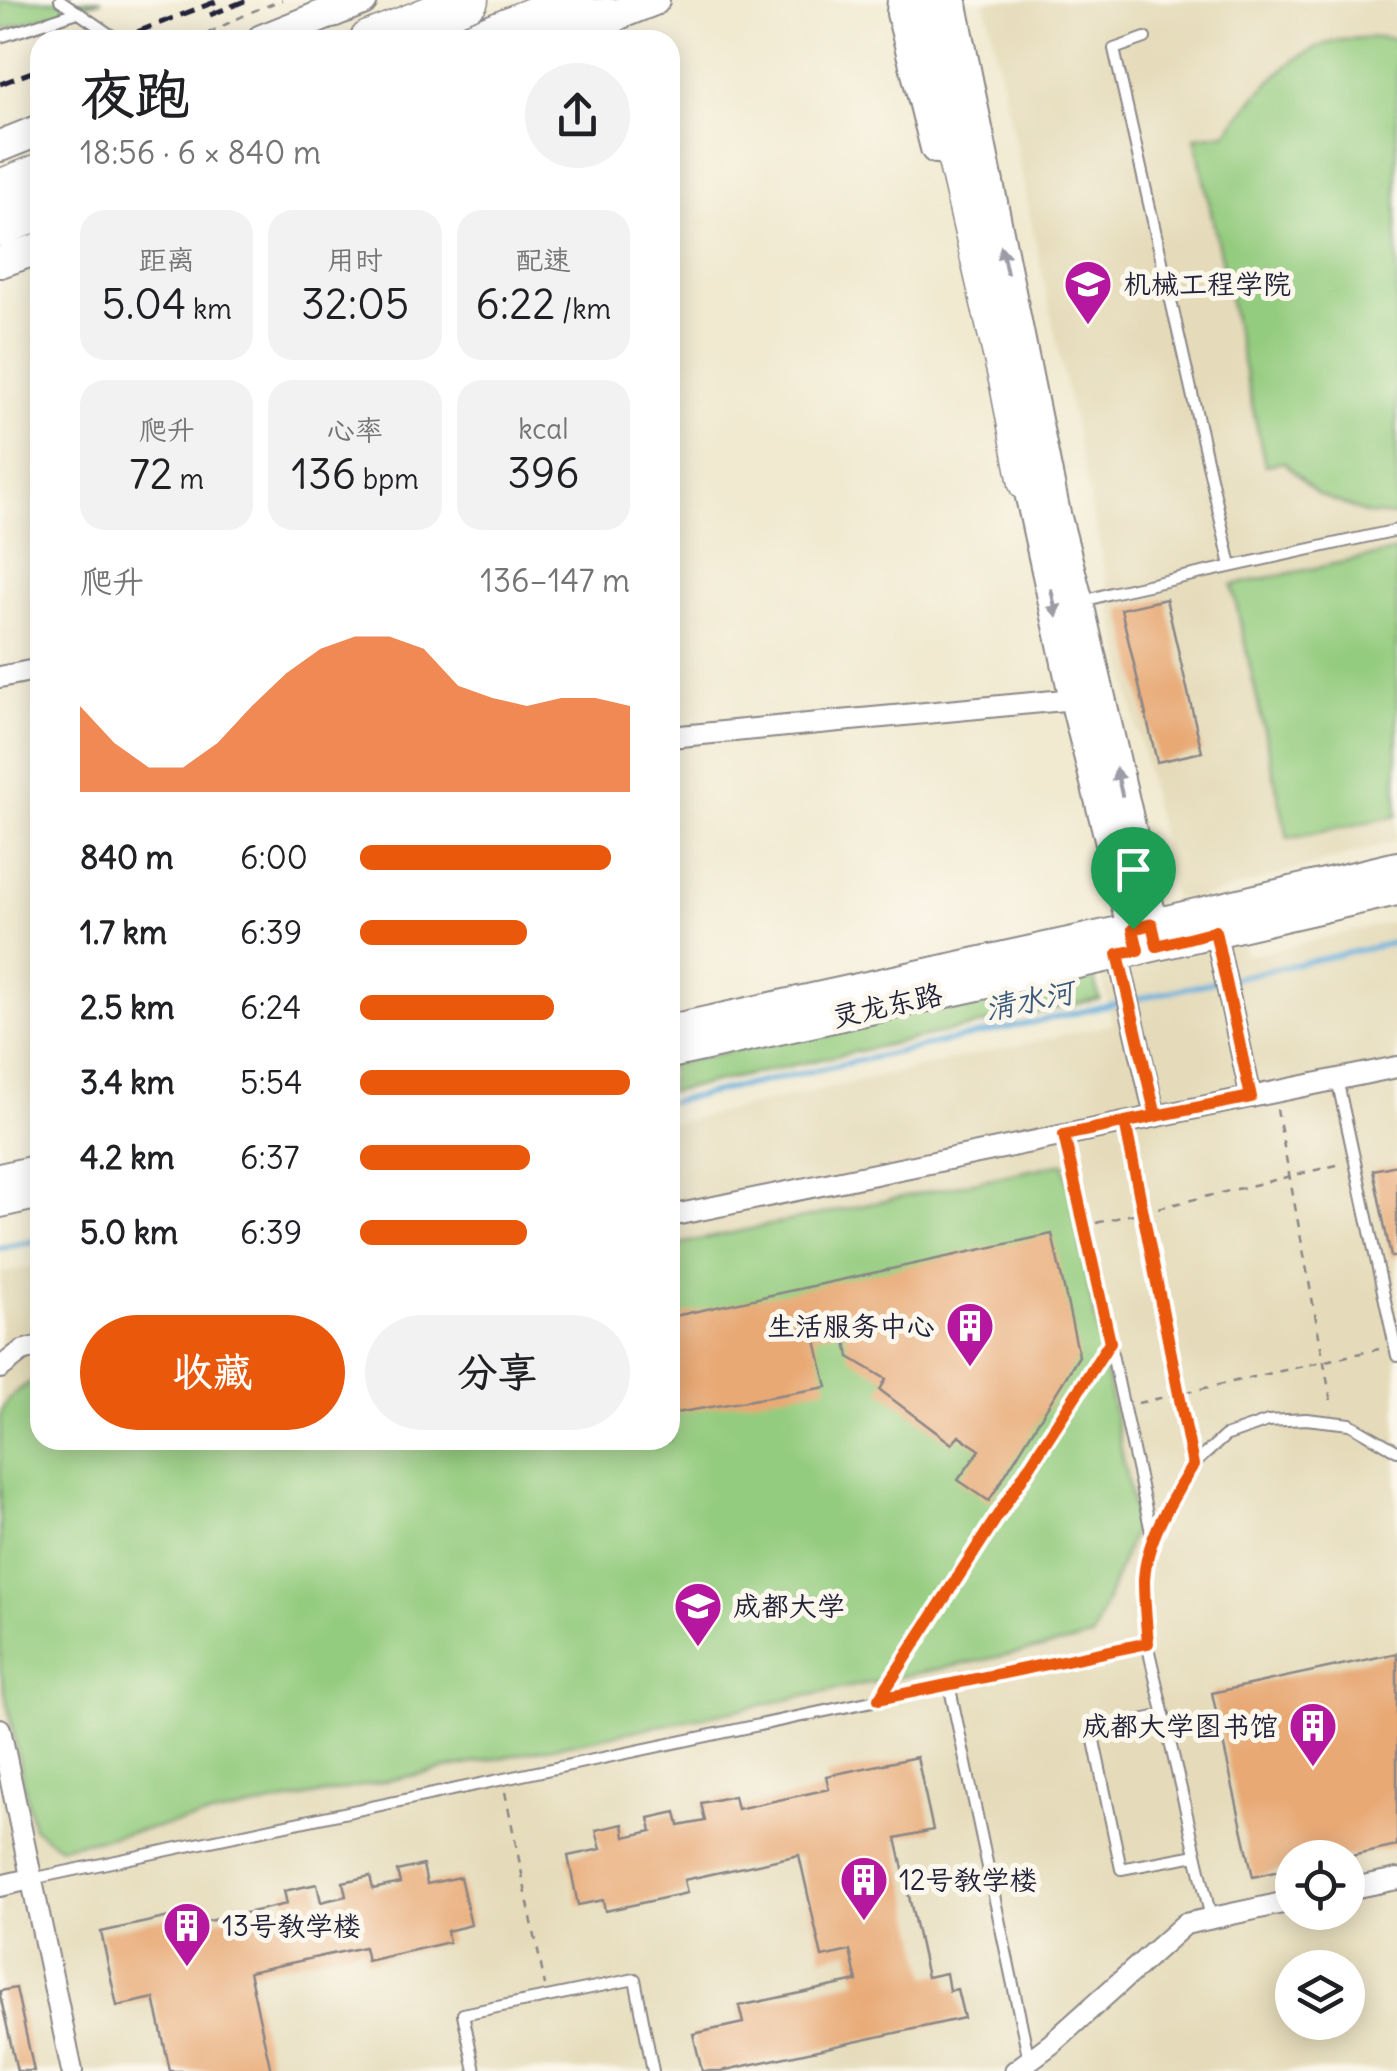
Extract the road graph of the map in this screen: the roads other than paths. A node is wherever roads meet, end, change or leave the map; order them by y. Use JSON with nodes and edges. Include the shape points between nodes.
{"nodes":[{"id":1,"x":60,"y":0,"type":"edge"},
{"id":2,"x":362,"y":0,"type":"edge"},
{"id":3,"x":469,"y":0,"type":"edge"},
{"id":4,"x":574,"y":0,"type":"edge"},
{"id":5,"x":654,"y":0,"type":"edge"},
{"id":6,"x":925,"y":3,"type":"edge"},
{"id":7,"x":78,"y":12,"type":"junction"},
{"id":8,"x":608,"y":18,"type":"junction"},
{"id":9,"x":520,"y":22,"type":"junction"},
{"id":10,"x":104,"y":30,"type":"edge"},
{"id":11,"x":287,"y":30,"type":"edge"},
{"id":12,"x":395,"y":30,"type":"edge"},
{"id":13,"x":500,"y":30,"type":"edge"},
{"id":14,"x":578,"y":30,"type":"edge"},
{"id":15,"x":0,"y":37,"type":"edge"},
{"id":16,"x":1145,"y":38,"type":"dead end"},
{"id":17,"x":30,"y":134,"type":"edge"},
{"id":18,"x":0,"y":146,"type":"edge"},
{"id":19,"x":30,"y":177,"type":"edge"},
{"id":20,"x":0,"y":190,"type":"edge"},
{"id":21,"x":30,"y":214,"type":"edge"},
{"id":22,"x":0,"y":227,"type":"edge"},
{"id":23,"x":30,"y":252,"type":"edge"},
{"id":24,"x":0,"y":262,"type":"edge"},
{"id":25,"x":1028,"y":483,"type":"joint"},
{"id":26,"x":1397,"y":530,"type":"edge"},
{"id":27,"x":1230,"y":566,"type":"junction"},
{"id":28,"x":1078,"y":603,"type":"junction"},
{"id":29,"x":30,"y":671,"type":"edge"},
{"id":30,"x":0,"y":677,"type":"edge"},
{"id":31,"x":1075,"y":699,"type":"junction"},
{"id":32,"x":680,"y":735,"type":"edge"},
{"id":33,"x":1397,"y":867,"type":"edge"},
{"id":34,"x":1397,"y":890,"type":"edge"},
{"id":35,"x":1217,"y":943,"type":"junction"},
{"id":36,"x":1137,"y":947,"type":"junction"},
{"id":37,"x":680,"y":1028,"type":"edge"},
{"id":38,"x":680,"y":1052,"type":"edge"},
{"id":39,"x":1397,"y":1067,"type":"edge"},
{"id":40,"x":1337,"y":1079,"type":"junction"},
{"id":41,"x":1251,"y":1097,"type":"junction"},
{"id":42,"x":1156,"y":1116,"type":"junction"},
{"id":43,"x":1064,"y":1135,"type":"junction"},
{"id":44,"x":30,"y":1172,"type":"edge"},
{"id":45,"x":0,"y":1179,"type":"edge"},
{"id":46,"x":30,"y":1195,"type":"edge"},
{"id":47,"x":0,"y":1202,"type":"edge"},
{"id":48,"x":680,"y":1214,"type":"edge"},
{"id":49,"x":1110,"y":1342,"type":"junction"},
{"id":50,"x":30,"y":1349,"type":"edge"},
{"id":51,"x":1396,"y":1351,"type":"edge"},
{"id":52,"x":0,"y":1368,"type":"edge"},
{"id":53,"x":1397,"y":1451,"type":"edge"},
{"id":54,"x":1153,"y":1542,"type":"junction"},
{"id":55,"x":1148,"y":1643,"type":"junction"},
{"id":56,"x":949,"y":1684,"type":"junction"},
{"id":57,"x":879,"y":1699,"type":"junction"},
{"id":58,"x":1164,"y":1715,"type":"junction"},
{"id":59,"x":0,"y":1729,"type":"edge"},
{"id":60,"x":1196,"y":1854,"type":"junction"},
{"id":61,"x":30,"y":1879,"type":"junction"},
{"id":62,"x":1397,"y":1879,"type":"edge"},
{"id":63,"x":0,"y":1886,"type":"edge"},
{"id":64,"x":1365,"y":1886,"type":"edge"},
{"id":65,"x":1275,"y":1905,"type":"edge"},
{"id":66,"x":1211,"y":1918,"type":"junction"},
{"id":67,"x":1022,"y":2066,"type":"edge"},
{"id":68,"x":72,"y":2071,"type":"edge"},
{"id":69,"x":475,"y":2071,"type":"edge"},
{"id":70,"x":653,"y":2071,"type":"edge"}],
"edges":[{"from":1,"to":7,"type":"lane"},
{"from":2,"to":11,"type":"street"},
{"from":3,"to":12,"type":"highway"},
{"from":4,"to":9,"type":"highway"},
{"from":5,"to":8,"type":"street"},
{"from":6,"to":25,"type":"highway"},
{"from":28,"to":6,"type":"street","one_way":true},
{"from":7,"to":10,"type":"lane"},
{"from":7,"to":15,"type":"lane"},
{"from":8,"to":9,"type":"highway"},
{"from":8,"to":14,"type":"street"},
{"from":9,"to":13,"type":"highway"},
{"from":16,"to":27,"type":"lane","via":[[1114,50]]},
{"from":17,"to":18,"type":"street"},
{"from":19,"to":20,"type":"highway"},
{"from":21,"to":22,"type":"highway"},
{"from":23,"to":24,"type":"street"},
{"from":25,"to":31,"type":"street","one_way":true},
{"from":26,"to":27,"type":"lane"},
{"from":27,"to":28,"type":"lane"},
{"from":36,"to":28,"type":"street","one_way":true},
{"from":29,"to":30,"type":"street"},
{"from":31,"to":32,"type":"street"},
{"from":31,"to":36,"type":"street"},
{"from":33,"to":36,"type":"street","name":"灵龙东路"},
{"from":34,"to":35,"type":"street","name":"灵龙东路"},
{"from":35,"to":36,"type":"street","name":"灵龙东路"},
{"from":35,"to":41,"type":"street"},
{"from":36,"to":37,"type":"street","name":"灵龙东路"},
{"from":36,"to":38,"type":"street","name":"灵龙东路"},
{"from":36,"to":42,"type":"street"},
{"from":39,"to":40,"type":"street"},
{"from":40,"to":41,"type":"street"},
{"from":40,"to":51,"type":"lane"},
{"from":41,"to":42,"type":"street"},
{"from":42,"to":43,"type":"street"},
{"from":43,"to":48,"type":"street"},
{"from":43,"to":49,"type":"lane"},
{"from":44,"to":45,"type":"street"},
{"from":46,"to":47,"type":"street"},
{"from":49,"to":54,"type":"lane"},
{"from":49,"to":57,"type":"lane"},
{"from":50,"to":52,"type":"street"},
{"from":53,"to":54,"type":"lane","via":[[1350,1424],[1306,1419],[1268,1421],[1225,1436],[1193,1465]]},
{"from":54,"to":55,"type":"lane","via":[[1144,1576]]},
{"from":55,"to":56,"type":"lane"},
{"from":55,"to":58,"type":"lane"},
{"from":56,"to":57,"type":"lane"},
{"from":56,"to":67,"type":"lane"},
{"from":57,"to":61,"type":"lane"},
{"from":58,"to":60,"type":"lane"},
{"from":58,"to":60,"type":"lane","via":[[1092,1731],[1121,1869]]},
{"from":59,"to":61,"type":"street"},
{"from":60,"to":66,"type":"lane"},
{"from":61,"to":63,"type":"street"},
{"from":61,"to":68,"type":"street"},
{"from":62,"to":64,"type":"street"},
{"from":65,"to":66,"type":"street"},
{"from":66,"to":67,"type":"street","via":[[1176,1931]]},
{"from":69,"to":70,"type":"lane","via":[[464,2014],[635,1979]]}]}
